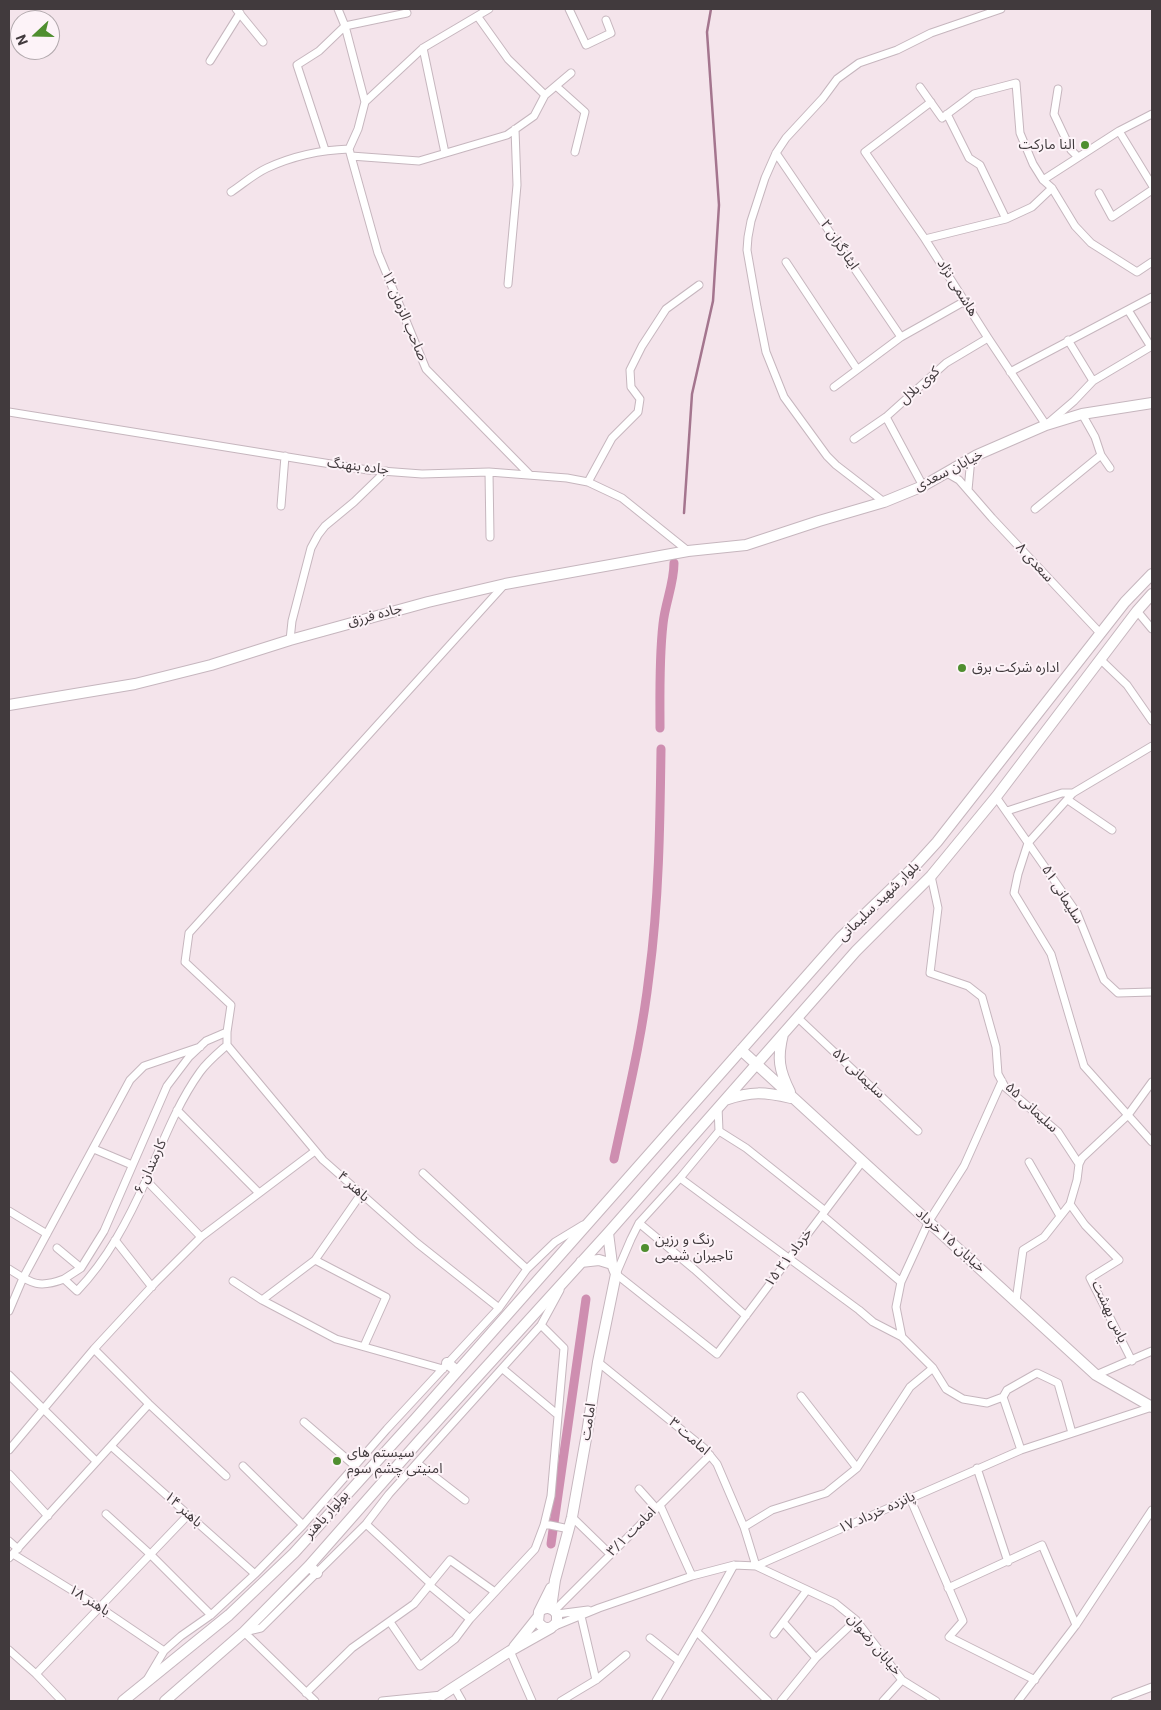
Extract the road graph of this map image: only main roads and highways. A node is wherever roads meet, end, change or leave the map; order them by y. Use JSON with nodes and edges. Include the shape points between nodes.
{"nodes":[{"id":1,"x":1152,"y":403,"type":"edge"},
{"id":2,"x":746,"y":545,"type":"joint"},
{"id":3,"x":1152,"y":574,"type":"edge"},
{"id":4,"x":1152,"y":594,"type":"edge"},
{"id":5,"x":1057,"y":690,"type":"junction"},
{"id":6,"x":1070,"y":701,"type":"junction"},
{"id":7,"x":9,"y":705,"type":"edge"},
{"id":8,"x":784,"y":1032,"type":"junction"},
{"id":9,"x":741,"y":1050,"type":"junction"},
{"id":10,"x":756,"y":1063,"type":"junction"},
{"id":11,"x":792,"y":1098,"type":"junction"},
{"id":12,"x":721,"y":1104,"type":"junction"},
{"id":13,"x":592,"y":1220,"type":"joint"},
{"id":14,"x":608,"y":1233,"type":"junction"},
{"id":15,"x":581,"y":1262,"type":"junction"},
{"id":16,"x":612,"y":1264,"type":"junction"},
{"id":17,"x":445,"y":1366,"type":"road end"},
{"id":18,"x":457,"y":1371,"type":"junction"},
{"id":19,"x":1152,"y":1407,"type":"edge"},
{"id":20,"x":416,"y":1418,"type":"junction"},
{"id":21,"x":405,"y":1430,"type":"junction"},
{"id":22,"x":429,"y":1430,"type":"junction"},
{"id":23,"x":418,"y":1441,"type":"junction"},
{"id":24,"x":555,"y":1580,"type":"junction"},
{"id":25,"x":555,"y":1611,"type":"junction"},
{"id":26,"x":538,"y":1614,"type":"junction"},
{"id":27,"x":553,"y":1627,"type":"junction"},
{"id":28,"x":510,"y":1651,"type":"junction"},
{"id":29,"x":439,"y":1698,"type":"edge"},
{"id":30,"x":123,"y":1701,"type":"edge"},
{"id":31,"x":165,"y":1701,"type":"edge"}],
"edges":[{"from":1,"to":2,"type":"main road","name":"خیابان سعدی","via":[[1082,414],[1046,425],[884,502]]},
{"from":2,"to":7,"type":"main road","name":"جاده فرزق","via":[[688,551],[506,584],[428,602],[135,684]]},
{"from":3,"to":5,"type":"main road","name":"بلوار شهید سلیمانی","via":[[1125,602]]},
{"from":4,"to":6,"type":"main road","name":"بلوار شهید سلیمانی"},
{"from":5,"to":6,"type":"main road"},
{"from":5,"to":9,"type":"main road","name":"بلوار شهید سلیمانی","via":[[937,842],[841,937]]},
{"from":6,"to":8,"type":"main road","name":"بلوار شهید سلیمانی","via":[[931,876],[856,951]]},
{"from":8,"to":10,"type":"main road","name":"بلوار شهید سلیمانی"},
{"from":8,"to":11,"type":"main road","via":[[779,1062]]},
{"from":9,"to":10,"type":"main road","name":"خیابان ۱۵ خرداد"},
{"from":9,"to":13,"type":"main road","name":"بلوار شهید سلیمانی"},
{"from":10,"to":11,"type":"main road","name":"خیابان ۱۵ خرداد"},
{"from":10,"to":12,"type":"main road","name":"بلوار شهید سلیمانی"},
{"from":11,"to":12,"type":"main road","via":[[751,1093]]},
{"from":11,"to":19,"type":"main road","name":"خیابان ۱۵ خرداد","via":[[1096,1375]]},
{"from":12,"to":14,"type":"main road","name":"بلوار شهید سلیمانی"},
{"from":13,"to":18,"type":"main road","name":"بولوار باهنر"},
{"from":14,"to":15,"type":"main road","name":"بولوار باهنر"},
{"from":14,"to":16,"type":"main road"},
{"from":15,"to":16,"type":"main road","via":[[599,1260]]},
{"from":15,"to":22,"type":"main road","name":"بولوار باهنر"},
{"from":16,"to":24,"type":"main road","name":"امامت","via":[[616,1274],[572,1517],[563,1528]]},
{"from":17,"to":18,"type":"main road"},
{"from":18,"to":20,"type":"main road","name":"بولوار باهنر"},
{"from":20,"to":21,"type":"main road","name":"بولوار باهنر"},
{"from":20,"to":22,"type":"main road"},
{"from":21,"to":23,"type":"main road","via":[[414,1433]]},
{"from":21,"to":30,"type":"main road","name":"بولوار باهنر","via":[[294,1553],[229,1615]]},
{"from":22,"to":23,"type":"main road","name":"بولوار باهنر"},
{"from":23,"to":31,"type":"main road","name":"بولوار باهنر","via":[[313,1570]]},
{"from":24,"to":25,"type":"main road","name":"امامت"},
{"from":24,"to":26,"type":"main road","name":"امامت"},
{"from":25,"to":26,"type":"main road","via":[[547,1608]]},
{"from":25,"to":27,"type":"main road","via":[[557,1622]]},
{"from":26,"to":27,"type":"main road","via":[[541,1626]]},
{"from":26,"to":28,"type":"main road","name":"امامت"},
{"from":27,"to":28,"type":"main road","name":"امامت"},
{"from":28,"to":29,"type":"main road","name":"امامت"}]}
